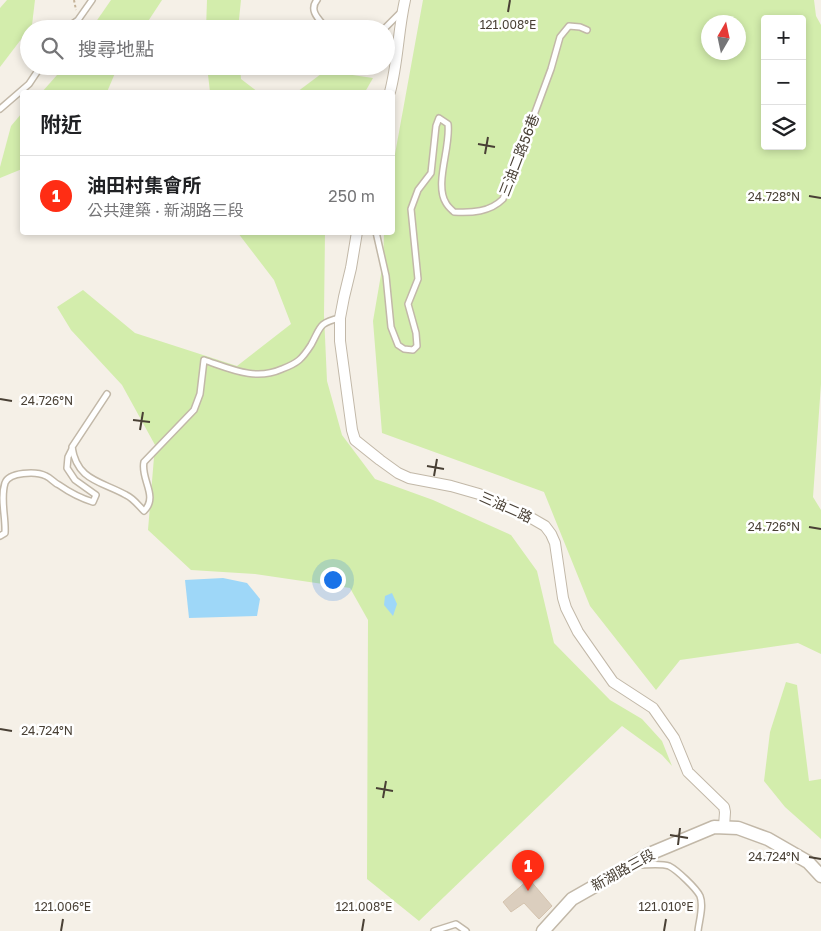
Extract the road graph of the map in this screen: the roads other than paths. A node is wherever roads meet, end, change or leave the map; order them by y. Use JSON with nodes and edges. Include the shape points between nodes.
{"nodes":[{"id":1,"x":92,"y":0,"type":"edge"},
{"id":2,"x":317,"y":0,"type":"edge"},
{"id":3,"x":405,"y":0,"type":"edge"},
{"id":4,"x":402,"y":11,"type":"junction"},
{"id":5,"x":78,"y":20,"type":"edge"},
{"id":6,"x":320,"y":20,"type":"edge"},
{"id":7,"x":393,"y":20,"type":"edge"},
{"id":8,"x":587,"y":30,"type":"dead end"},
{"id":9,"x":395,"y":74,"type":"edge"},
{"id":10,"x":35,"y":75,"type":"edge"},
{"id":11,"x":395,"y":75,"type":"edge"},
{"id":12,"x":22,"y":90,"type":"edge"},
{"id":13,"x":391,"y":90,"type":"edge"},
{"id":14,"x":20,"y":92,"type":"edge"},
{"id":15,"x":0,"y":109,"type":"edge"},
{"id":16,"x":356,"y":235,"type":"edge"},
{"id":17,"x":377,"y":235,"type":"edge"},
{"id":18,"x":340,"y":318,"type":"junction"},
{"id":19,"x":107,"y":394,"type":"dead end"},
{"id":20,"x":72,"y":447,"type":"junction"},
{"id":21,"x":0,"y":536,"type":"edge"},
{"id":22,"x":724,"y":827,"type":"junction"},
{"id":23,"x":630,"y":866,"type":"junction"},
{"id":24,"x":821,"y":876,"type":"edge"},
{"id":25,"x":434,"y":931,"type":"edge"},
{"id":26,"x":466,"y":931,"type":"edge"},
{"id":27,"x":543,"y":931,"type":"edge"},
{"id":28,"x":698,"y":931,"type":"edge"}],
"edges":[{"from":1,"to":5,"type":"lane"},
{"from":2,"to":6,"type":"lane","via":[[313,7]]},
{"from":3,"to":4,"type":"street"},
{"from":4,"to":7,"type":"lane"},
{"from":4,"to":9,"type":"street"},
{"from":8,"to":17,"type":"lane","name":"三油二路56巷","via":[[569,26],[560,37],[503,199],[496,206],[471,213],[454,212],[446,203],[441,189],[450,135],[448,124],[439,118],[431,173],[418,190],[411,208],[418,279],[408,304],[416,333],[413,350],[398,345]]},
{"from":10,"to":12,"type":"lane"},
{"from":11,"to":13,"type":"street"},
{"from":14,"to":15,"type":"lane"},
{"from":16,"to":18,"type":"street","name":"三油二路"},
{"from":18,"to":20,"type":"lane","via":[[326,321],[300,361],[273,373],[243,373],[204,360],[200,394],[194,410],[144,462],[142,469],[150,498],[144,511],[128,496],[83,474],[76,464]]},
{"from":18,"to":22,"type":"street","name":"三油二路","via":[[340,341],[355,440],[409,478],[479,494],[545,526],[555,543],[563,598],[573,625],[613,682],[653,708],[674,738],[688,772],[724,807]]},
{"from":19,"to":20,"type":"lane"},
{"from":20,"to":21,"type":"lane","via":[[67,468],[75,480],[96,495],[93,502],[81,499],[46,476],[13,475],[5,482],[2,501],[5,533]]},
{"from":22,"to":23,"type":"street","name":"新湖路三段","via":[[705,830],[647,855]]},
{"from":22,"to":24,"type":"street","name":"新湖路三段","via":[[738,828],[788,849],[808,862]]},
{"from":23,"to":27,"type":"street","name":"新湖路三段","via":[[572,899]]},
{"from":23,"to":28,"type":"lane","via":[[669,866],[686,880],[700,896]]},
{"from":25,"to":26,"type":"lane","via":[[456,924]]}]}
